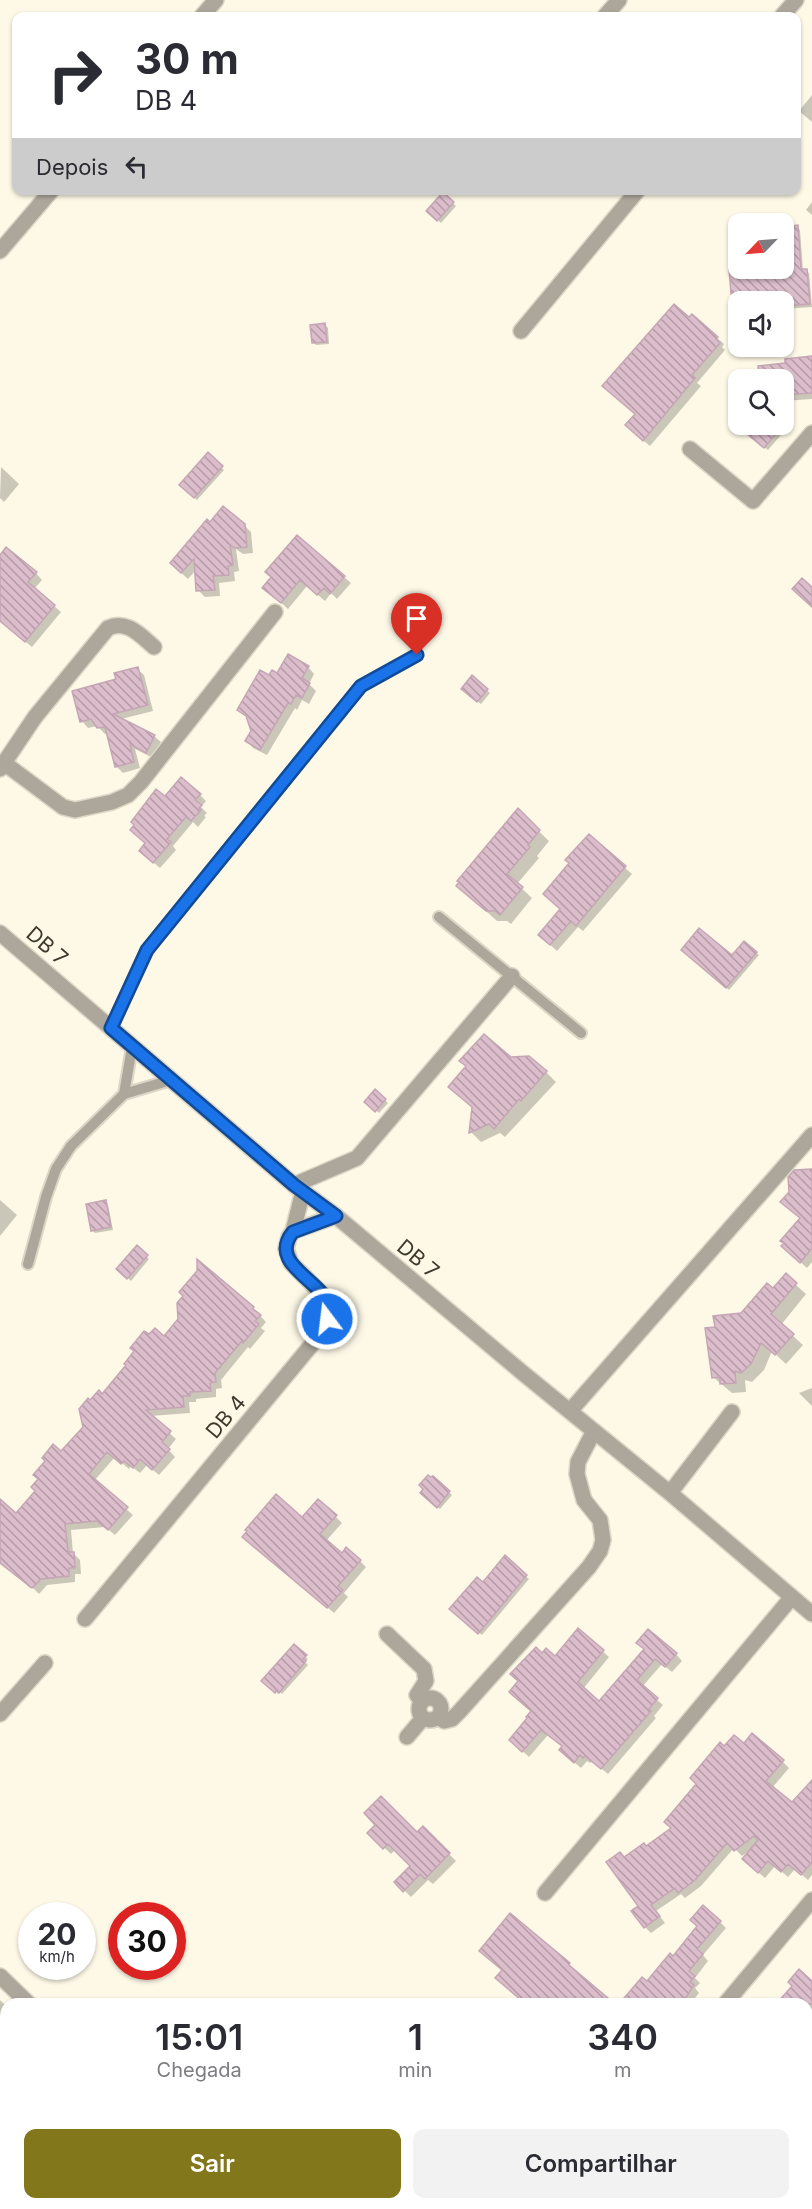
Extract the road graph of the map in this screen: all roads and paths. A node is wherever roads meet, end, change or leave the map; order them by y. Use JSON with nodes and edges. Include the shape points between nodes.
{"nodes":[{"id":1,"x":216,"y":0,"type":"edge"},
{"id":2,"x":619,"y":0,"type":"edge"},
{"id":3,"x":796,"y":0,"type":"edge"},
{"id":4,"x":206,"y":12,"type":"edge"},
{"id":5,"x":608,"y":12,"type":"edge"},
{"id":6,"x":786,"y":12,"type":"edge"},
{"id":7,"x":48,"y":195,"type":"edge"},
{"id":8,"x":634,"y":195,"type":"edge"},
{"id":9,"x":0,"y":251,"type":"edge"},
{"id":10,"x":521,"y":331,"type":"dead end"},
{"id":11,"x":812,"y":433,"type":"edge"},
{"id":12,"x":690,"y":449,"type":"dead end"},
{"id":13,"x":274,"y":612,"type":"dead end"},
{"id":14,"x":154,"y":647,"type":"dead end"},
{"id":15,"x":417,"y":655,"type":"dead end"},
{"id":16,"x":2,"y":766,"type":"edge"},
{"id":17,"x":439,"y":917,"type":"dead end"},
{"id":18,"x":0,"y":933,"type":"edge"},
{"id":19,"x":512,"y":976,"type":"junction"},
{"id":20,"x":111,"y":1028,"type":"junction"},
{"id":21,"x":581,"y":1033,"type":"dead end"},
{"id":22,"x":132,"y":1047,"type":"junction"},
{"id":23,"x":171,"y":1080,"type":"junction"},
{"id":24,"x":124,"y":1094,"type":"junction"},
{"id":25,"x":812,"y":1135,"type":"edge"},
{"id":26,"x":298,"y":1188,"type":"junction"},
{"id":27,"x":336,"y":1216,"type":"junction"},
{"id":28,"x":293,"y":1232,"type":"junction"},
{"id":29,"x":28,"y":1264,"type":"dead end"},
{"id":30,"x":570,"y":1411,"type":"junction"},
{"id":31,"x":732,"y":1412,"type":"dead end"},
{"id":32,"x":594,"y":1431,"type":"junction"},
{"id":33,"x":670,"y":1493,"type":"junction"},
{"id":34,"x":792,"y":1597,"type":"junction"},
{"id":35,"x":812,"y":1614,"type":"edge"},
{"id":36,"x":85,"y":1619,"type":"dead end"},
{"id":37,"x":387,"y":1634,"type":"dead end"},
{"id":38,"x":45,"y":1663,"type":"dead end"},
{"id":39,"x":422,"y":1701,"type":"junction"},
{"id":40,"x":0,"y":1713,"type":"edge"},
{"id":41,"x":439,"y":1716,"type":"junction"},
{"id":42,"x":423,"y":1718,"type":"junction"},
{"id":43,"x":407,"y":1737,"type":"dead end"},
{"id":44,"x":545,"y":1893,"type":"dead end"},
{"id":45,"x":812,"y":1900,"type":"edge"},
{"id":46,"x":0,"y":1977,"type":"edge"},
{"id":47,"x":23,"y":1998,"type":"edge"},
{"id":48,"x":730,"y":1998,"type":"edge"}],
"edges":[{"from":1,"to":4,"type":"street"},
{"from":2,"to":5,"type":"street"},
{"from":3,"to":6,"type":"street"},
{"from":7,"to":9,"type":"street"},
{"from":8,"to":10,"type":"street"},
{"from":11,"to":12,"type":"street","via":[[753,501]]},
{"from":13,"to":16,"type":"street","via":[[128,795],[75,810],[63,807]]},
{"from":14,"to":16,"type":"street","via":[[129,627],[108,628],[35,717]]},
{"from":15,"to":20,"type":"lane","via":[[361,686],[147,950]]},
{"from":17,"to":19,"type":"lane"},
{"from":18,"to":20,"type":"street","name":"DB 7"},
{"from":19,"to":21,"type":"lane"},
{"from":19,"to":26,"type":"street","via":[[357,1158]]},
{"from":20,"to":22,"type":"street","name":"DB 7"},
{"from":22,"to":23,"type":"street","name":"DB 7"},
{"from":22,"to":24,"type":"lane"},
{"from":23,"to":24,"type":"lane"},
{"from":23,"to":26,"type":"street","name":"DB 7"},
{"from":24,"to":29,"type":"lane","via":[[72,1146],[56,1169]]},
{"from":25,"to":30,"type":"street"},
{"from":26,"to":27,"type":"street","name":"DB 7"},
{"from":26,"to":28,"type":"street","name":"DB 4"},
{"from":27,"to":28,"type":"street"},
{"from":27,"to":30,"type":"street","name":"DB 7"},
{"from":28,"to":36,"type":"street","name":"DB 4","via":[[286,1249],[291,1263],[325,1297],[329,1307],[323,1331]]},
{"from":30,"to":32,"type":"street","name":"DB 7"},
{"from":31,"to":33,"type":"street"},
{"from":32,"to":33,"type":"street","name":"DB 7"},
{"from":32,"to":41,"type":"street","via":[[578,1462],[577,1474],[584,1500],[600,1520],[600,1551],[459,1712],[452,1719]]},
{"from":33,"to":34,"type":"street","name":"DB 7"},
{"from":34,"to":35,"type":"street","name":"DB 7"},
{"from":34,"to":44,"type":"street"},
{"from":37,"to":39,"type":"street","via":[[424,1670],[426,1681],[417,1695]]},
{"from":38,"to":40,"type":"street"},
{"from":39,"to":41,"type":"street","via":[[438,1701]]},
{"from":39,"to":42,"type":"street","via":[[418,1711]]},
{"from":41,"to":42,"type":"street","via":[[432,1721]]},
{"from":42,"to":43,"type":"street"},
{"from":45,"to":48,"type":"street"},
{"from":46,"to":47,"type":"street"}]}
